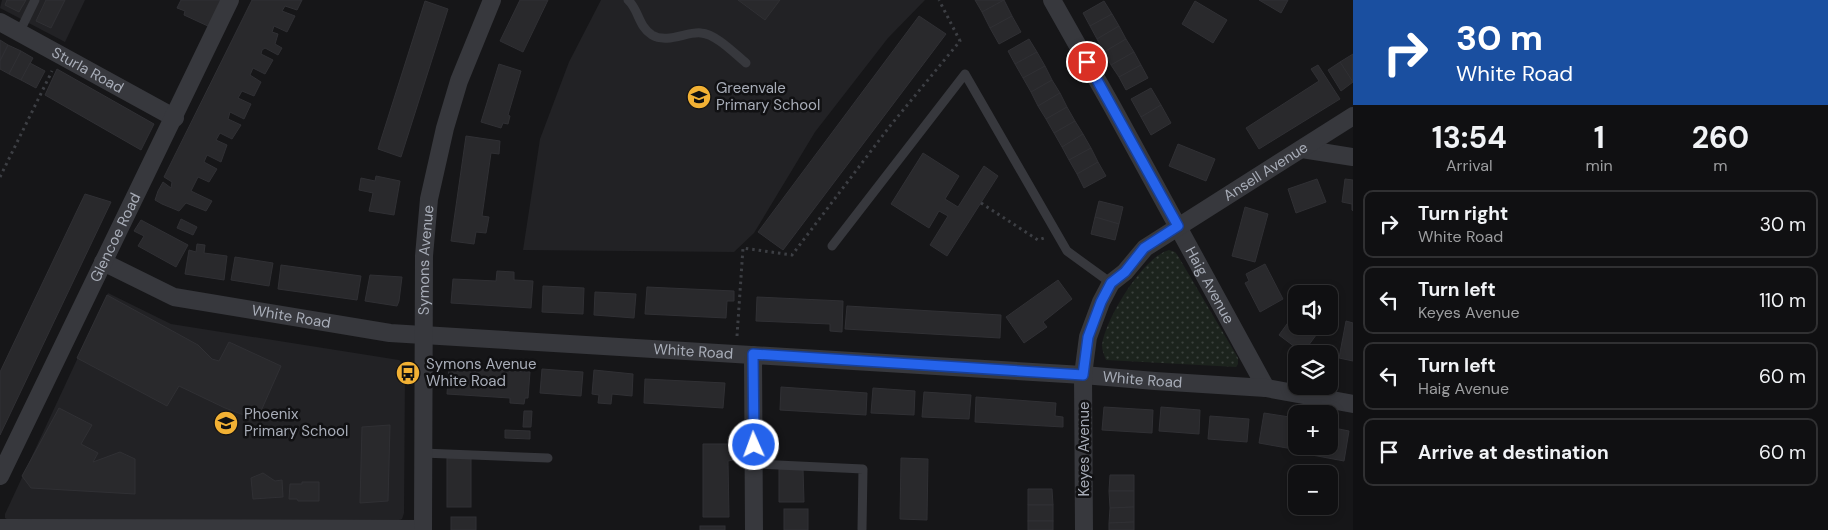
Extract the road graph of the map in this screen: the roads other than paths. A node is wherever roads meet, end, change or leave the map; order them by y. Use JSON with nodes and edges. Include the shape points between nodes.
{"nodes":[{"id":1,"x":35,"y":0,"type":"edge"},
{"id":2,"x":230,"y":0,"type":"edge"},
{"id":3,"x":492,"y":0,"type":"edge"},
{"id":4,"x":628,"y":0,"type":"edge"},
{"id":5,"x":1052,"y":0,"type":"edge"},
{"id":6,"x":0,"y":22,"type":"edge"},
{"id":7,"x":19,"y":33,"type":"junction"},
{"id":8,"x":746,"y":63,"type":"dead end"},
{"id":9,"x":1353,"y":116,"type":"edge"},
{"id":10,"x":174,"y":118,"type":"junction"},
{"id":11,"x":1302,"y":149,"type":"junction"},
{"id":12,"x":1353,"y":157,"type":"edge"},
{"id":13,"x":1178,"y":226,"type":"junction"},
{"id":14,"x":832,"y":246,"type":"dead end"},
{"id":15,"x":102,"y":262,"type":"junction"},
{"id":16,"x":1111,"y":283,"type":"junction"},
{"id":17,"x":423,"y":335,"type":"junction"},
{"id":18,"x":745,"y":354,"type":"junction"},
{"id":19,"x":1083,"y":375,"type":"junction"},
{"id":20,"x":1266,"y":388,"type":"junction"},
{"id":21,"x":1353,"y":404,"type":"edge"},
{"id":22,"x":423,"y":453,"type":"junction"},
{"id":23,"x":548,"y":458,"type":"dead end"},
{"id":24,"x":755,"y":464,"type":"junction"},
{"id":25,"x":0,"y":476,"type":"edge"},
{"id":26,"x":0,"y":528,"type":"edge"},
{"id":27,"x":422,"y":529,"type":"edge"},
{"id":28,"x":862,"y":529,"type":"edge"},
{"id":29,"x":754,"y":530,"type":"edge"},
{"id":30,"x":1084,"y":530,"type":"edge"}],
"edges":[{"from":1,"to":7,"type":"lane"},
{"from":2,"to":10,"type":"street","name":"Glencoe Road"},
{"from":3,"to":17,"type":"street","name":"Symons Avenue","via":[[459,81],[428,198]]},
{"from":4,"to":8,"type":"lane","via":[[640,24],[652,35],[672,37],[701,32],[718,40]]},
{"from":5,"to":13,"type":"street","name":"Haig Avenue"},
{"from":6,"to":7,"type":"street","name":"Sturla Road"},
{"from":7,"to":10,"type":"street","name":"Sturla Road"},
{"from":9,"to":11,"type":"street","name":"Ansell Avenue"},
{"from":10,"to":15,"type":"street","name":"Glencoe Road"},
{"from":11,"to":12,"type":"street"},
{"from":11,"to":13,"type":"street","name":"Ansell Avenue"},
{"from":13,"to":16,"type":"street","name":"Keyes Avenue","via":[[1144,248],[1125,272]]},
{"from":13,"to":20,"type":"street","name":"Haig Avenue"},
{"from":14,"to":16,"type":"lane","via":[[965,74],[1067,251]]},
{"from":15,"to":17,"type":"street","name":"White Road","via":[[168,296],[368,330]]},
{"from":15,"to":25,"type":"street","name":"Glencoe Road"},
{"from":16,"to":19,"type":"street","name":"Keyes Avenue","via":[[1088,337]]},
{"from":17,"to":18,"type":"street","name":"White Road"},
{"from":17,"to":22,"type":"street","name":"Symons Avenue"},
{"from":18,"to":19,"type":"street","name":"White Road"},
{"from":18,"to":24,"type":"street"},
{"from":19,"to":20,"type":"street","name":"White Road"},
{"from":19,"to":30,"type":"street","name":"Keyes Avenue"},
{"from":20,"to":21,"type":"street","name":"White Road"},
{"from":22,"to":23,"type":"lane"},
{"from":22,"to":27,"type":"street","name":"Symons Avenue"},
{"from":24,"to":28,"type":"lane","via":[[863,469]]},
{"from":24,"to":29,"type":"street"},
{"from":26,"to":27,"type":"street"}]}
